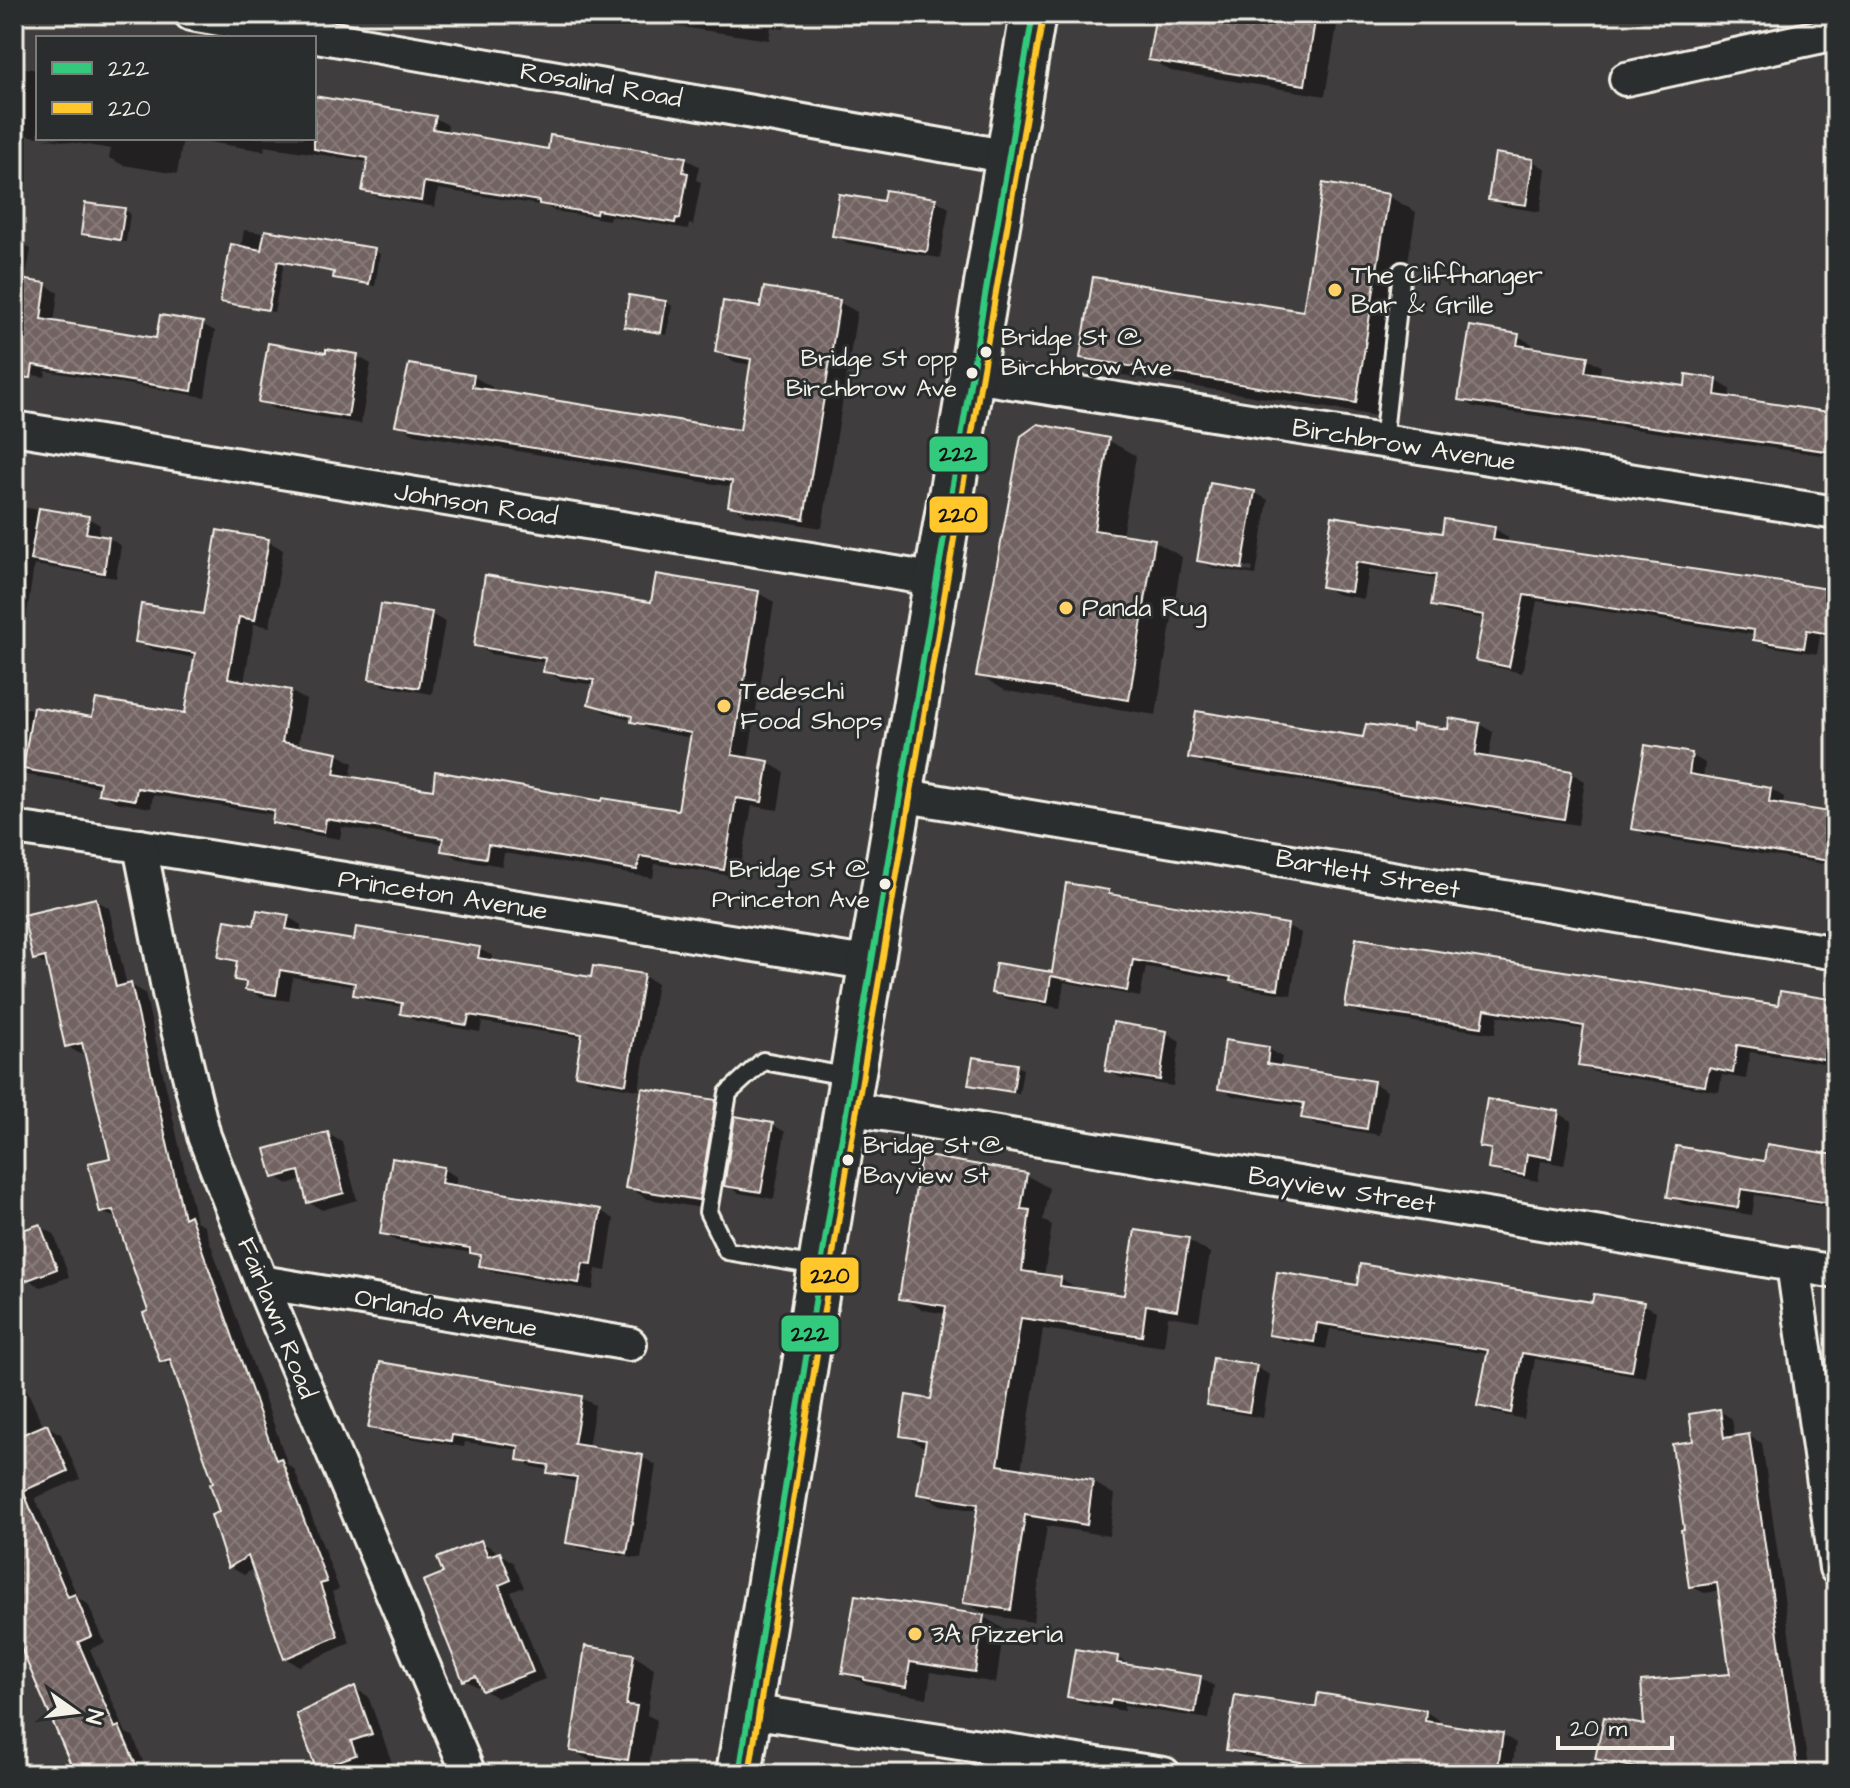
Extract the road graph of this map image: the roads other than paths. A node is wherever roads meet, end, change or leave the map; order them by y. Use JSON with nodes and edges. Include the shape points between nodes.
{"nodes":[{"id":1,"x":191,"y":14,"type":"edge"},
{"id":2,"x":1033,"y":14,"type":"edge"},
{"id":3,"x":1836,"y":33,"type":"edge"},
{"id":4,"x":1626,"y":79,"type":"dead end"},
{"id":5,"x":1010,"y":157,"type":"junction"},
{"id":6,"x":1402,"y":271,"type":"dead end"},
{"id":7,"x":973,"y":376,"type":"junction"},
{"id":8,"x":14,"y":428,"type":"edge"},
{"id":9,"x":1383,"y":442,"type":"junction"},
{"id":10,"x":1836,"y":513,"type":"edge"},
{"id":11,"x":938,"y":580,"type":"junction"},
{"id":12,"x":900,"y":795,"type":"junction"},
{"id":13,"x":14,"y":828,"type":"edge"},
{"id":14,"x":140,"y":846,"type":"junction"},
{"id":15,"x":1836,"y":953,"type":"edge"},
{"id":16,"x":872,"y":964,"type":"junction"},
{"id":17,"x":850,"y":1093,"type":"junction"},
{"id":18,"x":1793,"y":1264,"type":"junction"},
{"id":19,"x":821,"y":1266,"type":"junction"},
{"id":20,"x":1836,"y":1272,"type":"edge"},
{"id":21,"x":261,"y":1282,"type":"junction"},
{"id":22,"x":630,"y":1344,"type":"dead end"},
{"id":23,"x":1836,"y":1568,"type":"edge"},
{"id":24,"x":749,"y":1711,"type":"junction"},
{"id":25,"x":469,"y":1774,"type":"edge"},
{"id":26,"x":739,"y":1774,"type":"edge"},
{"id":27,"x":1164,"y":1774,"type":"edge"}],
"edges":[{"from":1,"to":5,"type":"street","name":"Rosalind Road"},
{"from":2,"to":5,"type":"main road"},
{"from":3,"to":4,"type":"street"},
{"from":5,"to":7,"type":"main road"},
{"from":6,"to":9,"type":"lane"},
{"from":7,"to":9,"type":"street","name":"Birchbrow Avenue"},
{"from":7,"to":11,"type":"main road"},
{"from":8,"to":11,"type":"street","name":"Johnson Road"},
{"from":9,"to":10,"type":"street","name":"Birchbrow Avenue"},
{"from":11,"to":12,"type":"main road"},
{"from":12,"to":15,"type":"street","name":"Bartlett Street"},
{"from":12,"to":16,"type":"main road"},
{"from":13,"to":14,"type":"street","name":"Princeton Avenue"},
{"from":14,"to":16,"type":"street","name":"Princeton Avenue"},
{"from":14,"to":21,"type":"street","name":"Fairlawn Road","via":[[204,1136]]},
{"from":16,"to":17,"type":"main road"},
{"from":17,"to":18,"type":"street","name":"Bayview Street"},
{"from":17,"to":19,"type":"main road"},
{"from":17,"to":19,"type":"lane","via":[[763,1061],[728,1093],[708,1212],[727,1251]]},
{"from":18,"to":20,"type":"street","name":"Bayview Street"},
{"from":18,"to":23,"type":"street"},
{"from":19,"to":24,"type":"main road"},
{"from":21,"to":22,"type":"street","name":"Orlando Avenue"},
{"from":21,"to":25,"type":"street","name":"Fairlawn Road"},
{"from":24,"to":26,"type":"main road"},
{"from":24,"to":27,"type":"street"}]}
